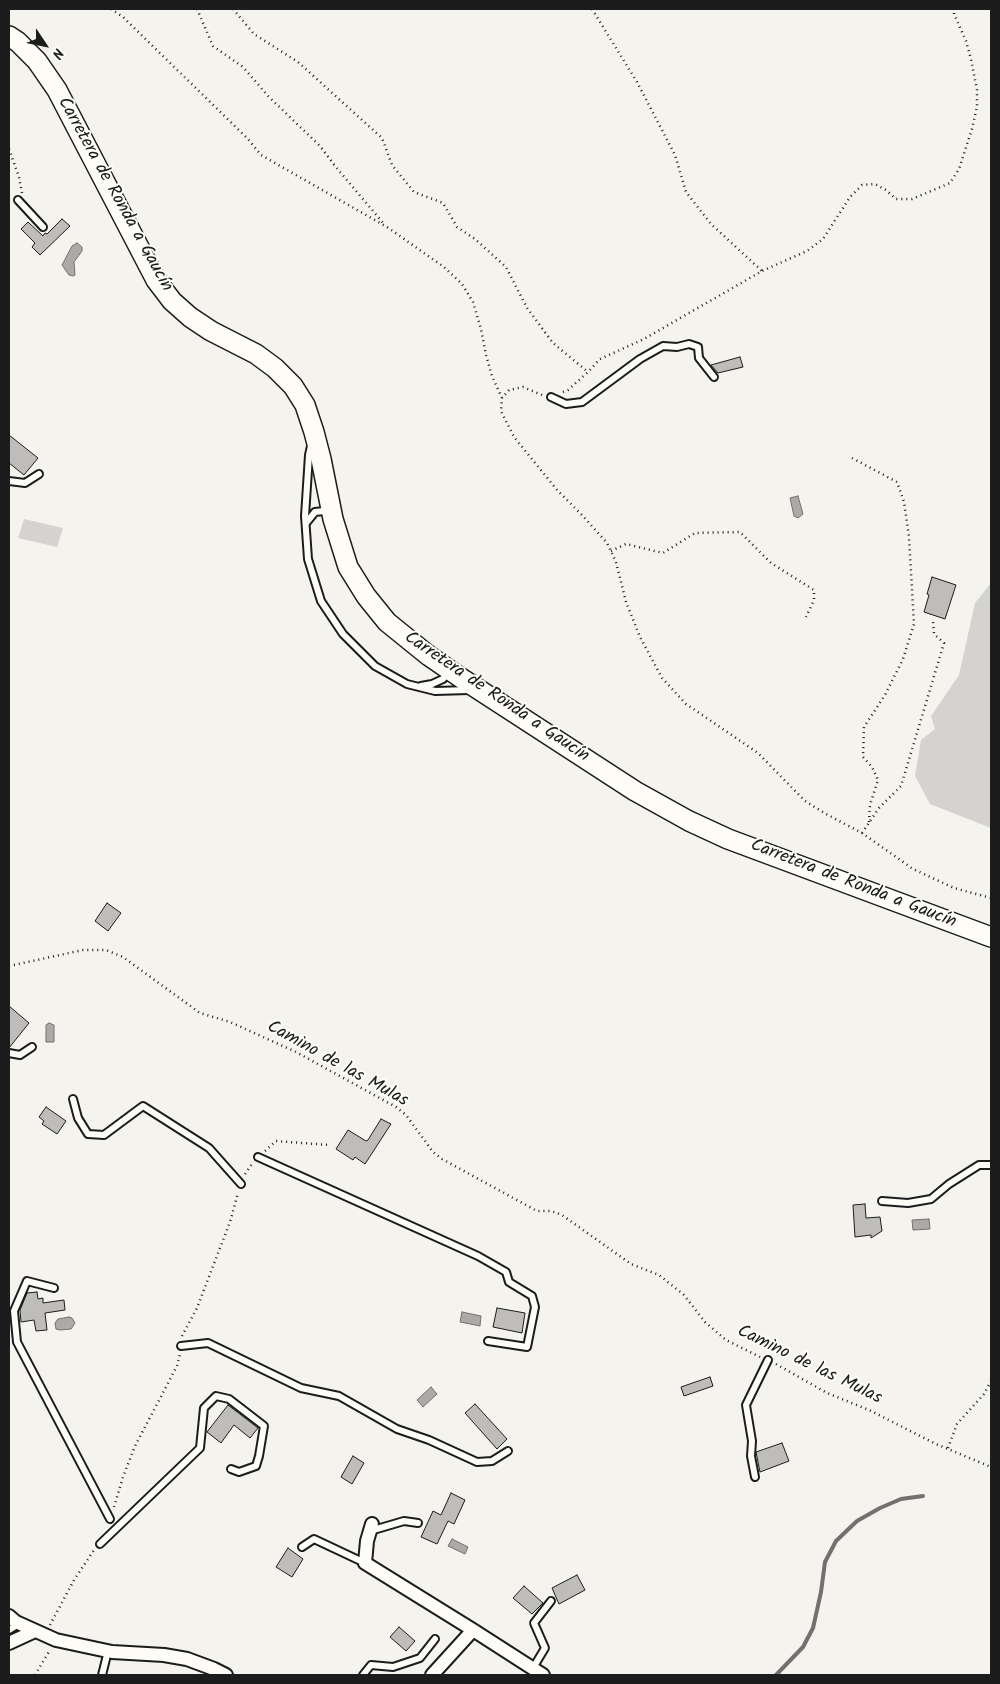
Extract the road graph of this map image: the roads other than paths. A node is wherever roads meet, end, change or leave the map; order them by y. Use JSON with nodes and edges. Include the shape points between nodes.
{"nodes":[{"id":1,"x":9,"y":36,"type":"edge"},
{"id":2,"x":18,"y":200,"type":"road end"},
{"id":3,"x":43,"y":227,"type":"dead end"},
{"id":4,"x":714,"y":377,"type":"dead end"},
{"id":5,"x":551,"y":397,"type":"road end"},
{"id":6,"x":314,"y":432,"type":"junction"},
{"id":7,"x":39,"y":474,"type":"dead end"},
{"id":8,"x":9,"y":481,"type":"edge"},
{"id":9,"x":333,"y":519,"type":"junction"},
{"id":10,"x":306,"y":523,"type":"junction"},
{"id":11,"x":447,"y":669,"type":"junction"},
{"id":12,"x":415,"y":686,"type":"junction"},
{"id":13,"x":484,"y":693,"type":"junction"},
{"id":14,"x":991,"y":937,"type":"edge"},
{"id":15,"x":32,"y":1046,"type":"dead end"},
{"id":16,"x":9,"y":1054,"type":"edge"},
{"id":17,"x":73,"y":1099,"type":"dead end"},
{"id":18,"x":258,"y":1157,"type":"road end"},
{"id":19,"x":991,"y":1165,"type":"edge"},
{"id":20,"x":241,"y":1184,"type":"road end"},
{"id":21,"x":882,"y":1201,"type":"dead end"},
{"id":22,"x":54,"y":1288,"type":"dead end"},
{"id":23,"x":488,"y":1341,"type":"dead end"},
{"id":24,"x":181,"y":1346,"type":"road end"},
{"id":25,"x":768,"y":1360,"type":"road end"},
{"id":26,"x":508,"y":1451,"type":"dead end"},
{"id":27,"x":231,"y":1469,"type":"dead end"},
{"id":28,"x":755,"y":1477,"type":"dead end"},
{"id":29,"x":110,"y":1519,"type":"road end"},
{"id":30,"x":418,"y":1523,"type":"dead end"},
{"id":31,"x":371,"y":1527,"type":"joint"},
{"id":32,"x":100,"y":1544,"type":"road end"},
{"id":33,"x":302,"y":1548,"type":"dead end"},
{"id":34,"x":365,"y":1563,"type":"junction"},
{"id":35,"x":550,"y":1601,"type":"dead end"},
{"id":36,"x":9,"y":1616,"type":"edge"},
{"id":37,"x":14,"y":1627,"type":"edge"},
{"id":38,"x":473,"y":1630,"type":"junction"},
{"id":39,"x":45,"y":1636,"type":"junction"},
{"id":40,"x":435,"y":1639,"type":"dead end"},
{"id":41,"x":9,"y":1643,"type":"edge"},
{"id":42,"x":108,"y":1651,"type":"junction"},
{"id":43,"x":538,"y":1672,"type":"edge"},
{"id":44,"x":102,"y":1675,"type":"edge"},
{"id":45,"x":226,"y":1675,"type":"edge"},
{"id":46,"x":363,"y":1675,"type":"edge"},
{"id":47,"x":432,"y":1675,"type":"edge"}],
"edges":[{"from":1,"to":6,"type":"main road","name":"Carretera de Ronda a Gaucín","via":[[37,61],[57,90],[156,280],[172,301],[211,331],[256,354],[275,368],[304,405]]},
{"from":2,"to":3,"type":"lane"},
{"from":4,"to":5,"type":"lane","via":[[699,358],[698,347],[688,344],[663,346],[582,402],[566,404]]},
{"from":6,"to":9,"type":"main road","name":"Carretera de Ronda a Gaucín"},
{"from":6,"to":10,"type":"lane","via":[[309,455]]},
{"from":7,"to":8,"type":"lane","via":[[25,483]]},
{"from":9,"to":10,"type":"lane","via":[[324,511],[315,512]]},
{"from":9,"to":11,"type":"main road","name":"Carretera de Ronda a Gaucín","via":[[348,567],[366,596],[387,622]]},
{"from":10,"to":12,"type":"lane","via":[[308,559],[321,601],[338,628],[375,666]]},
{"from":11,"to":12,"type":"lane","via":[[443,679]]},
{"from":11,"to":13,"type":"main road","name":"Carretera de Ronda a Gaucín"},
{"from":12,"to":13,"type":"lane","via":[[435,691]]},
{"from":13,"to":14,"type":"main road","name":"Carretera de Ronda a Gaucín","via":[[635,791],[689,821]]},
{"from":15,"to":16,"type":"lane","via":[[20,1055]]},
{"from":17,"to":20,"type":"lane","via":[[78,1118],[88,1134],[104,1135],[143,1106],[209,1148]]},
{"from":18,"to":23,"type":"lane","via":[[478,1256],[506,1272],[509,1282],[532,1296],[535,1307],[527,1347]]},
{"from":19,"to":21,"type":"lane","via":[[978,1165],[931,1199],[908,1203]]},
{"from":22,"to":29,"type":"lane","via":[[27,1281],[14,1311],[17,1342]]},
{"from":24,"to":26,"type":"lane","via":[[208,1343],[301,1388],[339,1396],[397,1429],[477,1462],[492,1461]]},
{"from":25,"to":28,"type":"lane","via":[[746,1405]]},
{"from":27,"to":32,"type":"lane","via":[[239,1472],[256,1466],[264,1426],[229,1399],[216,1396],[204,1408],[200,1448]]},
{"from":30,"to":31,"type":"lane","via":[[404,1521]]},
{"from":31,"to":34,"type":"street"},
{"from":33,"to":34,"type":"lane","via":[[314,1539]]},
{"from":34,"to":38,"type":"street"},
{"from":35,"to":43,"type":"lane","via":[[534,1623],[545,1648]]},
{"from":36,"to":37,"type":"street"},
{"from":37,"to":39,"type":"street"},
{"from":38,"to":43,"type":"street"},
{"from":38,"to":47,"type":"street"},
{"from":39,"to":41,"type":"street"},
{"from":39,"to":42,"type":"street"},
{"from":40,"to":46,"type":"lane","via":[[420,1658],[393,1667],[371,1665]]},
{"from":42,"to":44,"type":"lane"},
{"from":42,"to":45,"type":"street","via":[[187,1659]]}]}
